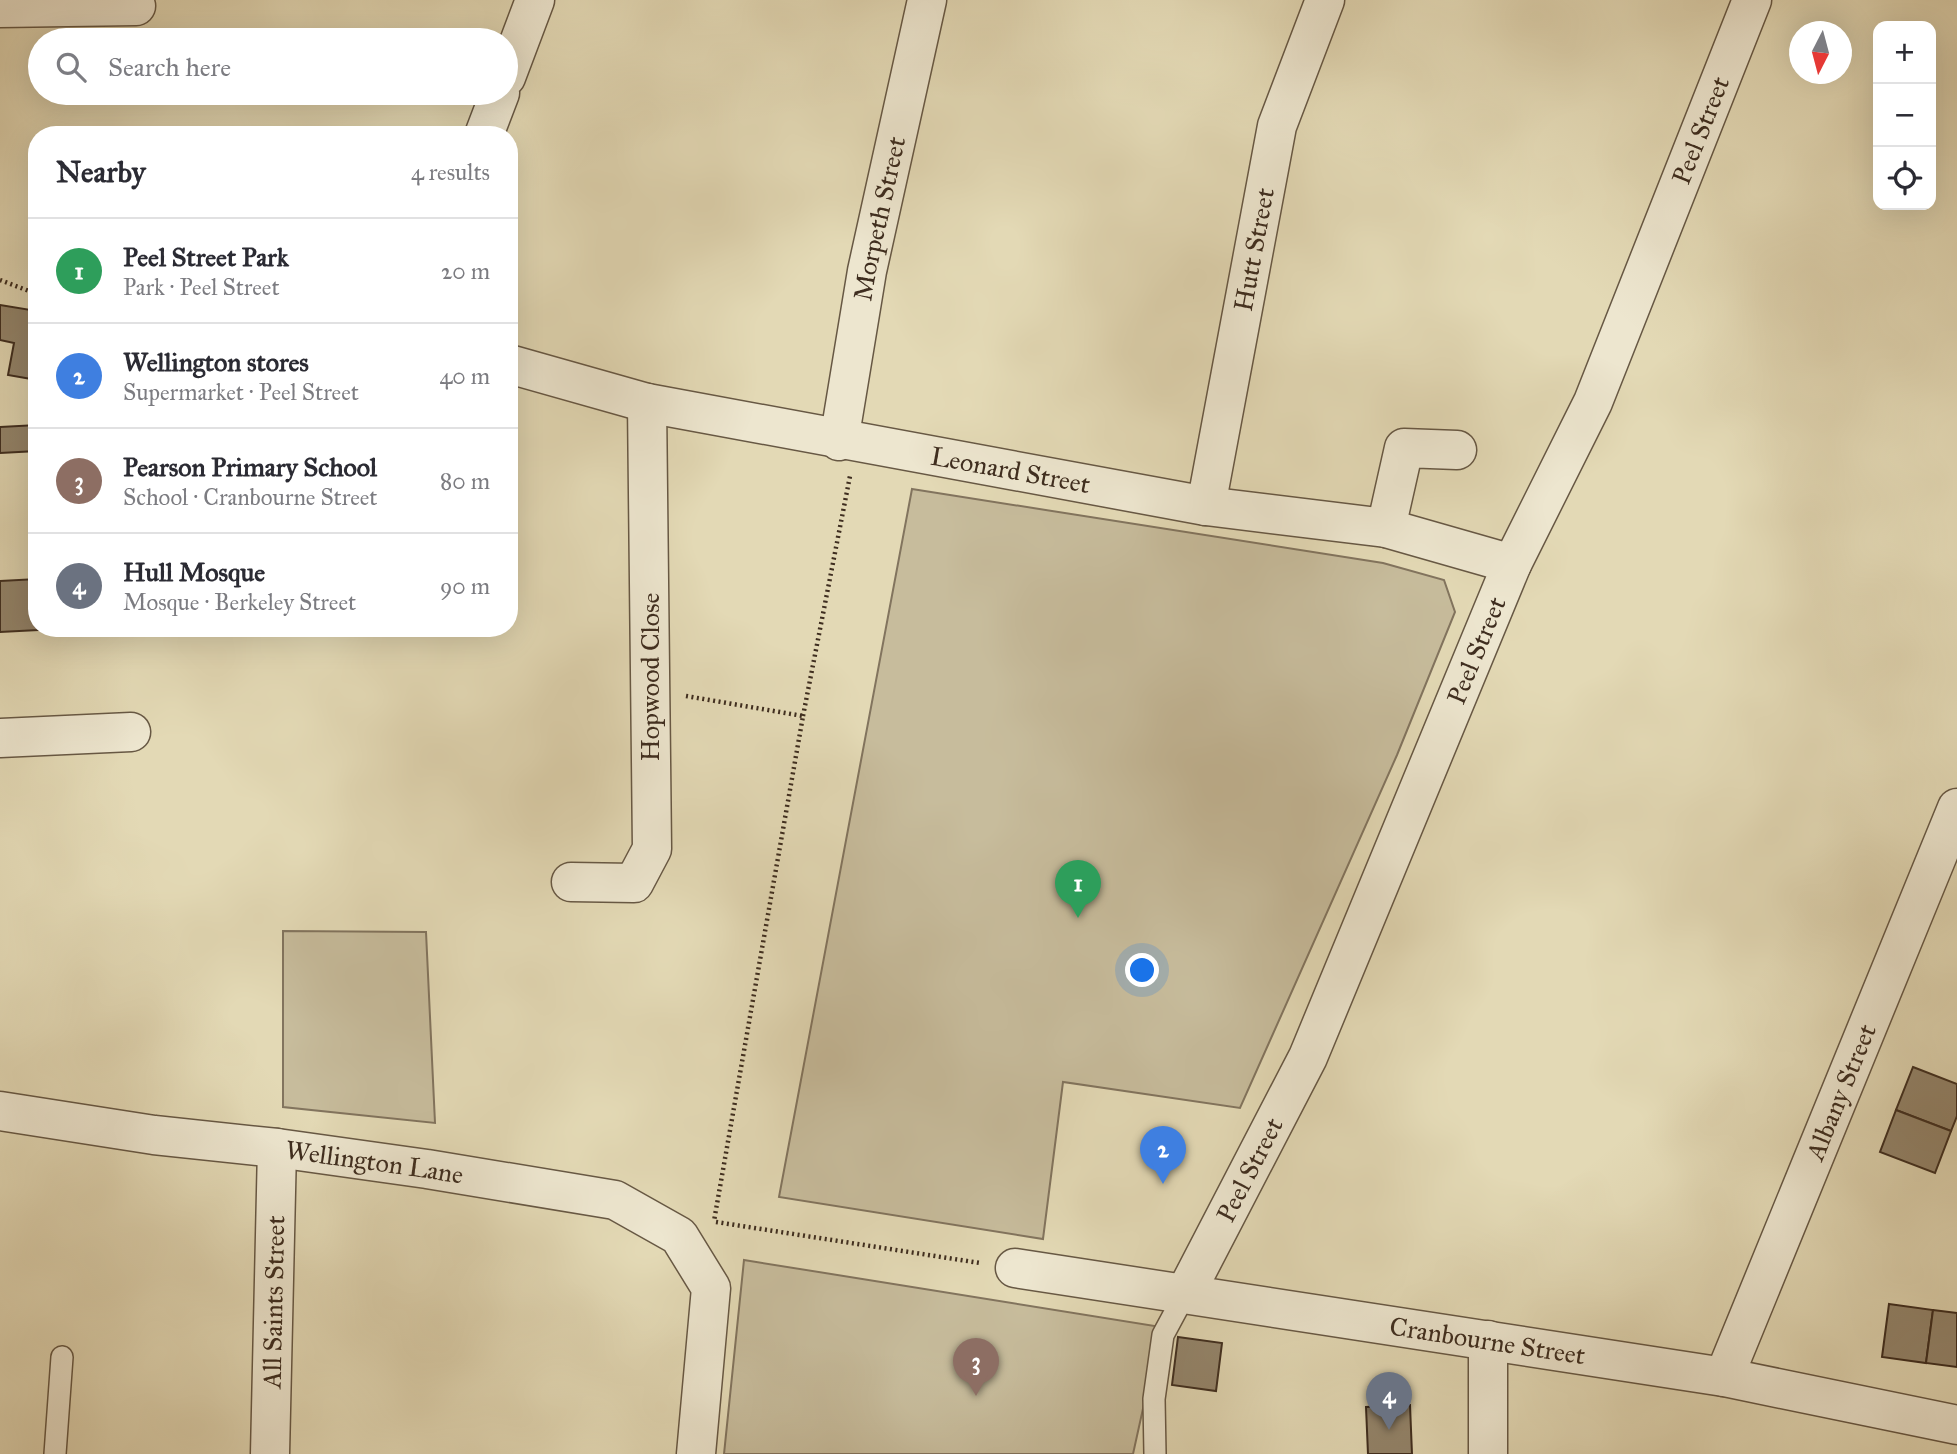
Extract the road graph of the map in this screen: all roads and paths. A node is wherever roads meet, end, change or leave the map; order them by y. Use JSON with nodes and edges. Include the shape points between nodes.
{"nodes":[{"id":1,"x":535,"y":0,"type":"edge"},
{"id":2,"x":927,"y":0,"type":"edge"},
{"id":3,"x":1325,"y":0,"type":"edge"},
{"id":4,"x":1752,"y":0,"type":"edge"},
{"id":5,"x":136,"y":6,"type":"dead end"},
{"id":6,"x":0,"y":8,"type":"edge"},
{"id":7,"x":518,"y":45,"type":"edge"},
{"id":8,"x":495,"y":105,"type":"edge"},
{"id":9,"x":487,"y":126,"type":"edge"},
{"id":10,"x":0,"y":280,"type":"edge"},
{"id":11,"x":28,"y":291,"type":"edge"},
{"id":12,"x":518,"y":367,"type":"edge"},
{"id":13,"x":647,"y":403,"type":"junction"},
{"id":14,"x":848,"y":442,"type":"junction"},
{"id":15,"x":1457,"y":450,"type":"dead end"},
{"id":16,"x":1206,"y":506,"type":"junction"},
{"id":17,"x":1386,"y":528,"type":"junction"},
{"id":18,"x":1512,"y":564,"type":"junction"},
{"id":19,"x":650,"y":690,"type":"junction"},
{"id":20,"x":803,"y":716,"type":"junction"},
{"id":21,"x":131,"y":732,"type":"dead end"},
{"id":22,"x":0,"y":738,"type":"edge"},
{"id":23,"x":1957,"y":808,"type":"edge"},
{"id":24,"x":571,"y":882,"type":"dead end"},
{"id":25,"x":0,"y":1111,"type":"edge"},
{"id":26,"x":277,"y":1148,"type":"junction"},
{"id":27,"x":714,"y":1222,"type":"junction"},
{"id":28,"x":679,"y":1236,"type":"junction"},
{"id":29,"x":1016,"y":1268,"type":"joint"},
{"id":30,"x":1185,"y":1294,"type":"junction"},
{"id":31,"x":1488,"y":1340,"type":"junction"},
{"id":32,"x":62,"y":1357,"type":"dead end"},
{"id":33,"x":1724,"y":1377,"type":"junction"},
{"id":34,"x":1957,"y":1425,"type":"edge"},
{"id":35,"x":55,"y":1454,"type":"edge"},
{"id":36,"x":270,"y":1454,"type":"edge"},
{"id":37,"x":696,"y":1454,"type":"edge"},
{"id":38,"x":1155,"y":1454,"type":"edge"},
{"id":39,"x":1488,"y":1454,"type":"edge"}],
"edges":[{"from":1,"to":7,"type":"street"},
{"from":2,"to":14,"type":"street","name":"Morpeth Street","via":[[867,271]]},
{"from":3,"to":16,"type":"street","name":"Hutt Street","via":[[1277,126]]},
{"from":4,"to":18,"type":"street","name":"Peel Street","via":[[1593,402]]},
{"from":5,"to":6,"type":"street"},
{"from":8,"to":9,"type":"street"},
{"from":10,"to":11,"type":"path"},
{"from":12,"to":13,"type":"street","name":"Leonard Street"},
{"from":13,"to":14,"type":"street","name":"Leonard Street"},
{"from":13,"to":19,"type":"street","name":"Hopwood Close"},
{"from":14,"to":16,"type":"street","name":"Leonard Street"},
{"from":14,"to":20,"type":"path"},
{"from":15,"to":17,"type":"street","via":[[1404,448]]},
{"from":16,"to":17,"type":"street","name":"Leonard Street"},
{"from":17,"to":18,"type":"street","name":"Leonard Street"},
{"from":18,"to":30,"type":"street","name":"Peel Street","via":[[1308,1057]]},
{"from":19,"to":20,"type":"path"},
{"from":19,"to":24,"type":"street","name":"Hopwood Close","via":[[652,849],[634,883]]},
{"from":20,"to":27,"type":"path"},
{"from":21,"to":22,"type":"street"},
{"from":23,"to":33,"type":"street","name":"Albany Street"},
{"from":25,"to":26,"type":"street","name":"Wellington Lane"},
{"from":26,"to":28,"type":"street","name":"Wellington Lane","via":[[615,1200]]},
{"from":26,"to":36,"type":"street","name":"All Saints Street"},
{"from":27,"to":28,"type":"path"},
{"from":27,"to":29,"type":"path"},
{"from":28,"to":37,"type":"street","name":"Wellington Lane","via":[[712,1288]]},
{"from":29,"to":30,"type":"street","name":"Cranbourne Street"},
{"from":30,"to":31,"type":"street","name":"Cranbourne Street"},
{"from":30,"to":38,"type":"lane","via":[[1163,1335],[1154,1399]]},
{"from":31,"to":33,"type":"street","name":"Cranbourne Street"},
{"from":31,"to":39,"type":"street"},
{"from":32,"to":35,"type":"lane"},
{"from":33,"to":34,"type":"street","name":"Cranbourne Street"}]}
